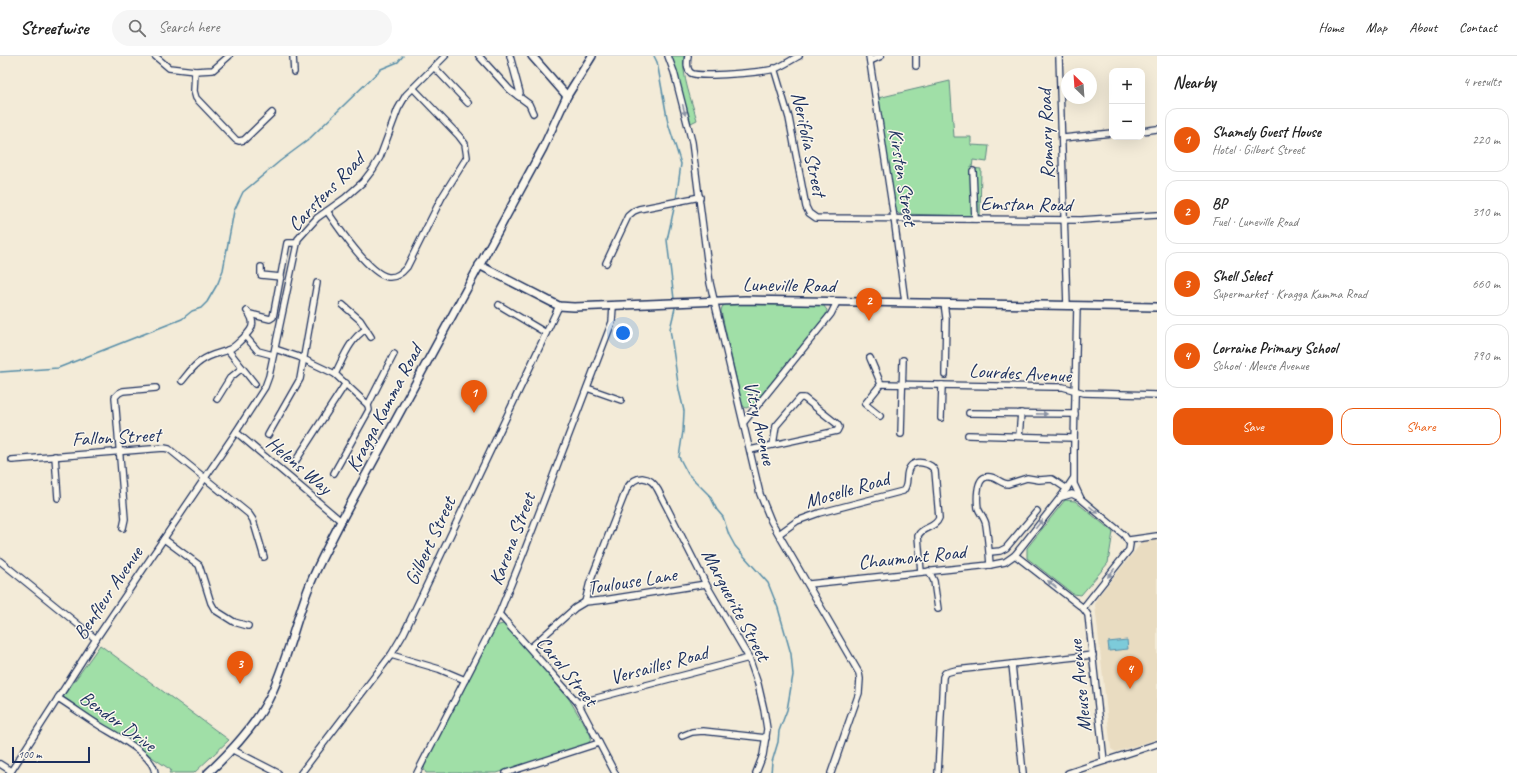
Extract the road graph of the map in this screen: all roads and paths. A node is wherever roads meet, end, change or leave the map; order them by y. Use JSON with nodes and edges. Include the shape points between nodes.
{"nodes":[{"id":1,"x":155,"y":56,"type":"edge"},
{"id":2,"x":229,"y":56,"type":"edge"},
{"id":3,"x":293,"y":56,"type":"edge"},
{"id":4,"x":445,"y":56,"type":"edge"},
{"id":5,"x":479,"y":56,"type":"edge"},
{"id":6,"x":510,"y":56,"type":"edge"},
{"id":7,"x":532,"y":56,"type":"edge"},
{"id":8,"x":592,"y":56,"type":"edge"},
{"id":9,"x":668,"y":56,"type":"edge"},
{"id":10,"x":688,"y":56,"type":"edge"},
{"id":11,"x":799,"y":56,"type":"edge"},
{"id":12,"x":881,"y":56,"type":"edge"},
{"id":13,"x":916,"y":56,"type":"edge"},
{"id":14,"x":1059,"y":56,"type":"edge"},
{"id":15,"x":869,"y":59,"type":"edge"},
{"id":16,"x":916,"y":66,"type":"dead end"},
{"id":17,"x":434,"y":67,"type":"junction"},
{"id":18,"x":774,"y":68,"type":"junction"},
{"id":19,"x":195,"y":71,"type":"junction"},
{"id":20,"x":294,"y":72,"type":"dead end"},
{"id":21,"x":413,"y":88,"type":"junction"},
{"id":22,"x":518,"y":96,"type":"junction"},
{"id":23,"x":567,"y":96,"type":"junction"},
{"id":24,"x":468,"y":104,"type":"dead end"},
{"id":25,"x":272,"y":113,"type":"dead end"},
{"id":26,"x":533,"y":113,"type":"dead end"},
{"id":27,"x":1157,"y":129,"type":"edge"},
{"id":28,"x":1145,"y":130,"type":"edge"},
{"id":29,"x":1109,"y":133,"type":"edge"},
{"id":30,"x":1063,"y":138,"type":"junction"},
{"id":31,"x":973,"y":171,"type":"dead end"},
{"id":32,"x":700,"y":197,"type":"junction"},
{"id":33,"x":327,"y":211,"type":"junction"},
{"id":34,"x":1157,"y":215,"type":"edge"},
{"id":35,"x":894,"y":218,"type":"junction"},
{"id":36,"x":975,"y":219,"type":"junction"},
{"id":37,"x":1064,"y":220,"type":"junction"},
{"id":38,"x":297,"y":243,"type":"junction"},
{"id":39,"x":606,"y":263,"type":"dead end"},
{"id":40,"x":479,"y":266,"type":"junction"},
{"id":41,"x":261,"y":267,"type":"dead end"},
{"id":42,"x":281,"y":277,"type":"junction"},
{"id":43,"x":317,"y":282,"type":"dead end"},
{"id":44,"x":715,"y":301,"type":"junction"},
{"id":45,"x":837,"y":302,"type":"junction"},
{"id":46,"x":905,"y":302,"type":"junction"},
{"id":47,"x":944,"y":303,"type":"junction"},
{"id":48,"x":343,"y":305,"type":"dead end"},
{"id":49,"x":499,"y":305,"type":"dead end"},
{"id":50,"x":559,"y":306,"type":"junction"},
{"id":51,"x":613,"y":306,"type":"junction"},
{"id":52,"x":1067,"y":306,"type":"junction"},
{"id":53,"x":1077,"y":306,"type":"junction"},
{"id":54,"x":1157,"y":307,"type":"edge"},
{"id":55,"x":366,"y":329,"type":"junction"},
{"id":56,"x":546,"y":333,"type":"junction"},
{"id":57,"x":245,"y":336,"type":"junction"},
{"id":58,"x":371,"y":337,"type":"dead end"},
{"id":59,"x":228,"y":350,"type":"junction"},
{"id":60,"x":274,"y":352,"type":"junction"},
{"id":61,"x":394,"y":354,"type":"dead end"},
{"id":62,"x":303,"y":358,"type":"junction"},
{"id":63,"x":870,"y":358,"type":"dead end"},
{"id":64,"x":903,"y":360,"type":"dead end"},
{"id":65,"x":242,"y":368,"type":"junction"},
{"id":66,"x":335,"y":374,"type":"junction"},
{"id":67,"x":945,"y":375,"type":"dead end"},
{"id":68,"x":182,"y":381,"type":"dead end"},
{"id":69,"x":346,"y":383,"type":"junction"},
{"id":70,"x":255,"y":384,"type":"dead end"},
{"id":71,"x":881,"y":384,"type":"junction"},
{"id":72,"x":902,"y":384,"type":"junction"},
{"id":73,"x":942,"y":385,"type":"junction"},
{"id":74,"x":156,"y":388,"type":"dead end"},
{"id":75,"x":587,"y":388,"type":"junction"},
{"id":76,"x":1076,"y":391,"type":"junction"},
{"id":77,"x":1157,"y":395,"type":"edge"},
{"id":78,"x":217,"y":399,"type":"dead end"},
{"id":79,"x":621,"y":400,"type":"dead end"},
{"id":80,"x":368,"y":405,"type":"junction"},
{"id":81,"x":969,"y":413,"type":"dead end"},
{"id":82,"x":1021,"y":413,"type":"junction"},
{"id":83,"x":1075,"y":414,"type":"junction"},
{"id":84,"x":880,"y":416,"type":"dead end"},
{"id":85,"x":941,"y":418,"type":"dead end"},
{"id":86,"x":744,"y":422,"type":"junction"},
{"id":87,"x":236,"y":432,"type":"junction"},
{"id":88,"x":901,"y":434,"type":"dead end"},
{"id":89,"x":268,"y":435,"type":"dead end"},
{"id":90,"x":968,"y":435,"type":"dead end"},
{"id":91,"x":1019,"y":436,"type":"junction"},
{"id":92,"x":1074,"y":438,"type":"junction"},
{"id":93,"x":773,"y":445,"type":"junction"},
{"id":94,"x":750,"y":450,"type":"junction"},
{"id":95,"x":119,"y":451,"type":"junction"},
{"id":96,"x":55,"y":456,"type":"junction"},
{"id":97,"x":12,"y":460,"type":"dead end"},
{"id":98,"x":295,"y":462,"type":"dead end"},
{"id":99,"x":334,"y":472,"type":"dead end"},
{"id":100,"x":205,"y":478,"type":"junction"},
{"id":101,"x":1073,"y":478,"type":"junction"},
{"id":102,"x":1067,"y":489,"type":"junction"},
{"id":103,"x":58,"y":498,"type":"dead end"},
{"id":104,"x":1060,"y":498,"type":"junction"},
{"id":105,"x":1081,"y":499,"type":"junction"},
{"id":106,"x":1037,"y":511,"type":"dead end"},
{"id":107,"x":341,"y":521,"type":"junction"},
{"id":108,"x":123,"y":528,"type":"dead end"},
{"id":109,"x":779,"y":534,"type":"junction"},
{"id":110,"x":1157,"y":536,"type":"edge"},
{"id":111,"x":164,"y":539,"type":"junction"},
{"id":112,"x":1129,"y":540,"type":"junction"},
{"id":113,"x":990,"y":552,"type":"junction"},
{"id":114,"x":1015,"y":555,"type":"junction"},
{"id":115,"x":264,"y":557,"type":"dead end"},
{"id":116,"x":0,"y":561,"type":"edge"},
{"id":117,"x":990,"y":565,"type":"junction"},
{"id":118,"x":929,"y":571,"type":"junction"},
{"id":119,"x":921,"y":572,"type":"junction"},
{"id":120,"x":706,"y":584,"type":"junction"},
{"id":121,"x":809,"y":584,"type":"junction"},
{"id":122,"x":585,"y":602,"type":"junction"},
{"id":123,"x":1083,"y":608,"type":"junction"},
{"id":124,"x":938,"y":609,"type":"dead end"},
{"id":125,"x":499,"y":614,"type":"junction"},
{"id":126,"x":248,"y":626,"type":"dead end"},
{"id":127,"x":96,"y":639,"type":"junction"},
{"id":128,"x":530,"y":648,"type":"junction"},
{"id":129,"x":391,"y":655,"type":"junction"},
{"id":130,"x":1093,"y":656,"type":"junction"},
{"id":131,"x":749,"y":658,"type":"junction"},
{"id":132,"x":1012,"y":664,"type":"junction"},
{"id":133,"x":466,"y":680,"type":"junction"},
{"id":134,"x":58,"y":698,"type":"junction"},
{"id":135,"x":578,"y":704,"type":"junction"},
{"id":136,"x":682,"y":736,"type":"dead end"},
{"id":137,"x":766,"y":738,"type":"junction"},
{"id":138,"x":599,"y":743,"type":"junction"},
{"id":139,"x":1157,"y":744,"type":"edge"},
{"id":140,"x":233,"y":750,"type":"junction"},
{"id":141,"x":1104,"y":761,"type":"junction"},
{"id":142,"x":0,"y":764,"type":"edge"},
{"id":143,"x":11,"y":772,"type":"edge"},
{"id":144,"x":155,"y":773,"type":"edge"},
{"id":145,"x":208,"y":773,"type":"edge"},
{"id":146,"x":278,"y":773,"type":"edge"},
{"id":147,"x":301,"y":773,"type":"edge"},
{"id":148,"x":418,"y":773,"type":"edge"},
{"id":149,"x":506,"y":773,"type":"edge"},
{"id":150,"x":615,"y":773,"type":"edge"},
{"id":151,"x":756,"y":773,"type":"edge"},
{"id":152,"x":831,"y":773,"type":"edge"},
{"id":153,"x":938,"y":773,"type":"edge"},
{"id":154,"x":1023,"y":773,"type":"edge"},
{"id":155,"x":1068,"y":773,"type":"edge"}],
"edges":[{"from":1,"to":19,"type":"street","via":[[168,68]]},
{"from":2,"to":19,"type":"street","via":[[214,70]]},
{"from":3,"to":20,"type":"street"},
{"from":4,"to":17,"type":"street","name":"Carstens Road"},
{"from":5,"to":22,"type":"street"},
{"from":6,"to":22,"type":"street","via":[[520,93]]},
{"from":7,"to":23,"type":"main road"},
{"from":8,"to":23,"type":"main road","name":"Kragga Kamma Road"},
{"from":9,"to":32,"type":"street","name":"Vitry Avenue","one_way":true,"via":[[692,142]]},
{"from":10,"to":18,"type":"street","via":[[687,66],[694,74]]},
{"from":11,"to":18,"type":"street"},
{"from":12,"to":15,"type":"street"},
{"from":13,"to":16,"type":"street"},
{"from":14,"to":30,"type":"street","name":"Romary Road"},
{"from":15,"to":35,"type":"street","name":"Kirsten Street"},
{"from":17,"to":21,"type":"street","name":"Carstens Road"},
{"from":17,"to":24,"type":"street"},
{"from":18,"to":35,"type":"street","name":"Nerifolia Street","via":[[789,118],[804,200],[809,213],[816,218]]},
{"from":19,"to":25,"type":"street","via":[[196,98],[236,140],[244,140]]},
{"from":21,"to":33,"type":"street","name":"Carstens Road","via":[[398,109],[373,169],[355,190]]},
{"from":21,"to":33,"type":"street","via":[[459,136],[465,144],[466,157],[442,197],[407,267],[392,277],[379,274],[352,245]]},
{"from":22,"to":26,"type":"street","via":[[529,104]]},
{"from":23,"to":40,"type":"main road","name":"Kragga Kamma Road","via":[[543,148]]},
{"from":27,"to":28,"type":"street"},
{"from":29,"to":30,"type":"street"},
{"from":30,"to":37,"type":"street","name":"Romary Road"},
{"from":31,"to":36,"type":"street"},
{"from":32,"to":39,"type":"street","via":[[631,212]]},
{"from":32,"to":44,"type":"street","name":"Vitry Avenue","via":[[706,257]]},
{"from":33,"to":38,"type":"street","name":"Carstens Road","via":[[317,218]]},
{"from":34,"to":37,"type":"street","name":"Emstan Road"},
{"from":35,"to":36,"type":"street","name":"Emstan Road"},
{"from":35,"to":46,"type":"street","name":"Kirsten Street"},
{"from":36,"to":37,"type":"street","name":"Emstan Road"},
{"from":37,"to":52,"type":"street","name":"Romary Road"},
{"from":38,"to":42,"type":"street","via":[[287,243]]},
{"from":38,"to":60,"type":"street","name":"Carstens Road"},
{"from":40,"to":50,"type":"main road","name":"Luneville Road"},
{"from":40,"to":107,"type":"main road","name":"Kragga Kamma Road"},
{"from":41,"to":42,"type":"street","via":[[261,275]]},
{"from":42,"to":57,"type":"street","via":[[273,317],[270,319],[248,312],[252,318],[252,325]]},
{"from":43,"to":62,"type":"street"},
{"from":44,"to":45,"type":"main road","name":"Luneville Road"},
{"from":44,"to":51,"type":"main road","name":"Luneville Road"},
{"from":44,"to":86,"type":"street","name":"Vitry Avenue"},
{"from":45,"to":46,"type":"main road","name":"Luneville Road"},
{"from":45,"to":86,"type":"street","via":[[831,314]]},
{"from":46,"to":47,"type":"main road","name":"Luneville Road"},
{"from":47,"to":52,"type":"main road","name":"Luneville Road"},
{"from":47,"to":67,"type":"street"},
{"from":48,"to":55,"type":"street","via":[[357,316]]},
{"from":49,"to":56,"type":"street"},
{"from":50,"to":51,"type":"main road","name":"Luneville Road"},
{"from":50,"to":56,"type":"street","name":"Gilbert Street"},
{"from":51,"to":75,"type":"street","name":"Karena Street","via":[[612,322]]},
{"from":52,"to":53,"type":"main road","name":"Luneville Road"},
{"from":53,"to":54,"type":"main road","name":"Luneville Road"},
{"from":53,"to":76,"type":"street"},
{"from":55,"to":58,"type":"street"},
{"from":55,"to":66,"type":"street","via":[[350,344]]},
{"from":56,"to":129,"type":"street","name":"Gilbert Street","via":[[404,633]]},
{"from":57,"to":59,"type":"street"},
{"from":57,"to":60,"type":"street","via":[[258,351]]},
{"from":59,"to":65,"type":"street"},
{"from":59,"to":68,"type":"street","via":[[202,360]]},
{"from":60,"to":62,"type":"street"},
{"from":60,"to":87,"type":"street","name":"Carstens Road","via":[[268,381]]},
{"from":61,"to":80,"type":"street"},
{"from":62,"to":66,"type":"street"},
{"from":62,"to":89,"type":"street","via":[[300,379]]},
{"from":63,"to":71,"type":"street"},
{"from":64,"to":72,"type":"street"},
{"from":65,"to":70,"type":"street"},
{"from":65,"to":78,"type":"street","via":[[230,378]]},
{"from":66,"to":69,"type":"street"},
{"from":69,"to":80,"type":"street"},
{"from":69,"to":98,"type":"street"},
{"from":71,"to":72,"type":"street","name":"Lourdes Avenue"},
{"from":71,"to":84,"type":"street","via":[[865,404]]},
{"from":72,"to":73,"type":"street","name":"Lourdes Avenue"},
{"from":72,"to":88,"type":"street"},
{"from":73,"to":76,"type":"street","name":"Lourdes Avenue","via":[[1063,387]]},
{"from":73,"to":85,"type":"street"},
{"from":74,"to":95,"type":"street","via":[[123,391],[116,396]]},
{"from":75,"to":79,"type":"street"},
{"from":75,"to":125,"type":"street","name":"Karena Street"},
{"from":76,"to":77,"type":"street","name":"Lourdes Avenue","via":[[1093,394]]},
{"from":76,"to":83,"type":"street"},
{"from":80,"to":99,"type":"street","via":[[369,410]]},
{"from":81,"to":82,"type":"street"},
{"from":82,"to":83,"type":"street","one_way":true},
{"from":82,"to":91,"type":"street"},
{"from":83,"to":92,"type":"street"},
{"from":86,"to":94,"type":"street","name":"Vitry Avenue"},
{"from":87,"to":100,"type":"street","name":"Benfleur Avenue"},
{"from":87,"to":107,"type":"street","name":"Helens Way"},
{"from":90,"to":91,"type":"street"},
{"from":91,"to":92,"type":"street"},
{"from":92,"to":101,"type":"street"},
{"from":93,"to":93,"type":"street","via":[[837,431],[838,426],[804,398],[800,398],[776,426]]},
{"from":93,"to":94,"type":"street"},
{"from":94,"to":109,"type":"street","name":"Vitry Avenue","via":[[760,494]]},
{"from":95,"to":96,"type":"street","name":"Fallon Street"},
{"from":95,"to":100,"type":"street","name":"Fallon Street","via":[[167,448]]},
{"from":95,"to":108,"type":"street","via":[[125,519]]},
{"from":96,"to":97,"type":"street","name":"Fallon Street"},
{"from":96,"to":103,"type":"street"},
{"from":100,"to":111,"type":"street","name":"Benfleur Avenue"},
{"from":100,"to":115,"type":"street","name":"Fallon Street","via":[[251,517]]},
{"from":101,"to":102,"type":"street"},
{"from":101,"to":105,"type":"street"},
{"from":102,"to":104,"type":"street"},
{"from":102,"to":113,"type":"street","via":[[1052,479],[1027,478],[1006,484],[993,477],[983,478],[978,488],[978,503],[986,523]]},
{"from":104,"to":105,"type":"street","via":[[1072,494]]},
{"from":114,"to":104,"type":"street","one_way":true},
{"from":105,"to":112,"type":"street","one_way":true},
{"from":106,"to":113,"type":"street","via":[[1006,548]]},
{"from":107,"to":140,"type":"main road","name":"Kragga Kamma Road","via":[[309,587],[273,690],[263,710]]},
{"from":109,"to":119,"type":"street","name":"Moselle Road","via":[[797,521],[819,513],[903,491],[907,486],[910,467],[915,464],[928,464],[935,471],[939,518],[936,524],[923,529],[918,536]]},
{"from":109,"to":121,"type":"street","name":"Vitry Avenue"},
{"from":110,"to":112,"type":"street"},
{"from":111,"to":126,"type":"street","via":[[199,565],[215,610],[234,622]]},
{"from":111,"to":127,"type":"street","name":"Benfleur Avenue"},
{"from":112,"to":123,"type":"street","one_way":true,"via":[[1129,550]]},
{"from":113,"to":117,"type":"street"},
{"from":114,"to":117,"type":"street","name":"Chaumont Road","via":[[1005,562]]},
{"from":123,"to":114,"type":"street","one_way":true},
{"from":116,"to":127,"type":"street"},
{"from":117,"to":118,"type":"street","name":"Chaumont Road"},
{"from":118,"to":119,"type":"street","name":"Chaumont Road"},
{"from":118,"to":124,"type":"street","via":[[934,581]]},
{"from":119,"to":121,"type":"street","name":"Chaumont Road"},
{"from":120,"to":122,"type":"street","name":"Toulouse Lane"},
{"from":120,"to":122,"type":"street","name":"Marguerite Street","via":[[655,485],[645,478],[631,483],[627,488],[590,582]]},
{"from":120,"to":131,"type":"street","name":"Marguerite Street"},
{"from":121,"to":152,"type":"street","name":"Vitry Avenue","via":[[856,665],[860,680],[859,693]]},
{"from":122,"to":128,"type":"street","name":"Toulouse Lane"},
{"from":123,"to":130,"type":"street","name":"Meuse Avenue","via":[[1088,615]]},
{"from":125,"to":128,"type":"street","name":"Carol Street"},
{"from":125,"to":133,"type":"street","name":"Karena Street"},
{"from":127,"to":134,"type":"street","name":"Benfleur Avenue"},
{"from":128,"to":135,"type":"street","name":"Carol Street"},
{"from":129,"to":133,"type":"street"},
{"from":129,"to":147,"type":"street","name":"Gilbert Street"},
{"from":130,"to":132,"type":"street"},
{"from":130,"to":141,"type":"street","name":"Meuse Avenue"},
{"from":131,"to":135,"type":"street","name":"Versailles Road"},
{"from":131,"to":137,"type":"street","name":"Marguerite Street","via":[[764,710]]},
{"from":132,"to":153,"type":"street","via":[[945,673]]},
{"from":132,"to":154,"type":"street"},
{"from":133,"to":148,"type":"street","name":"Karena Street"},
{"from":134,"to":143,"type":"street","name":"Benfleur Avenue"},
{"from":134,"to":144,"type":"street","name":"Bendor Drive","via":[[134,747],[152,765]]},
{"from":135,"to":138,"type":"street","name":"Carol Street"},
{"from":136,"to":137,"type":"street","via":[[703,731]]},
{"from":137,"to":151,"type":"street","name":"Marguerite Street"},
{"from":138,"to":149,"type":"street"},
{"from":138,"to":150,"type":"street","name":"Carol Street"},
{"from":139,"to":141,"type":"street"},
{"from":140,"to":145,"type":"main road","name":"Kragga Kamma Road"},
{"from":140,"to":146,"type":"street"},
{"from":141,"to":155,"type":"street"},
{"from":142,"to":143,"type":"street"}]}
